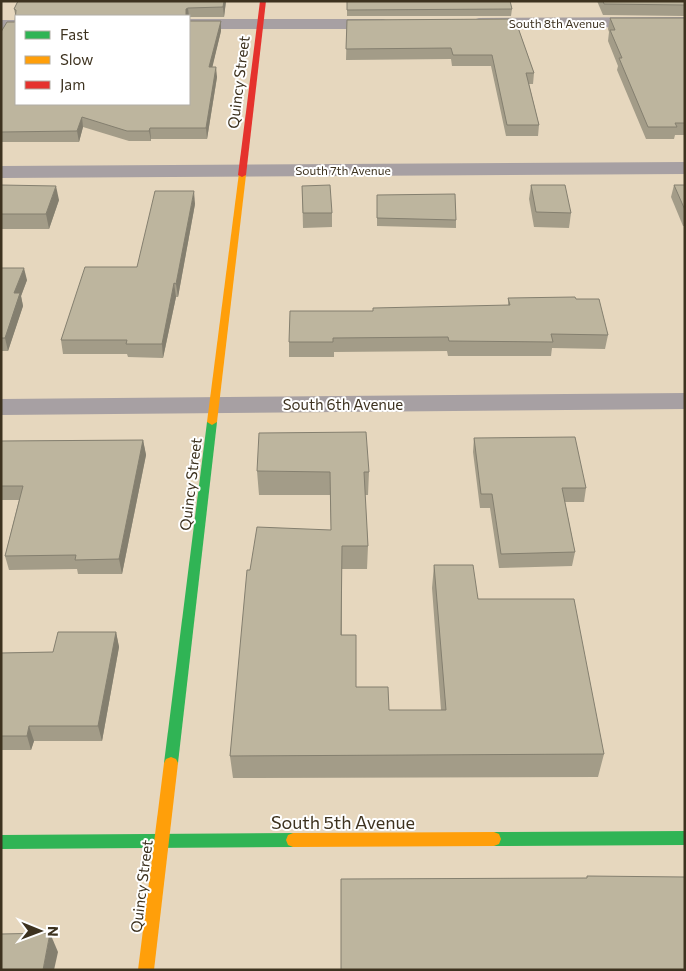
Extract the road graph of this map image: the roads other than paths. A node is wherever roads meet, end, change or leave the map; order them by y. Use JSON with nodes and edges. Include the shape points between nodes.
{"nodes":[{"id":1,"x":263,"y":1,"type":"edge"},
{"id":2,"x":685,"y":22,"type":"edge"},
{"id":3,"x":460,"y":23,"type":"edge"},
{"id":4,"x":190,"y":24,"type":"edge"},
{"id":5,"x":260,"y":24,"type":"junction"},
{"id":6,"x":402,"y":24,"type":"edge"},
{"id":7,"x":1,"y":25,"type":"edge"},
{"id":8,"x":15,"y":25,"type":"edge"},
{"id":9,"x":685,"y":168,"type":"edge"},
{"id":10,"x":243,"y":170,"type":"junction"},
{"id":11,"x":1,"y":172,"type":"edge"},
{"id":12,"x":685,"y":401,"type":"edge"},
{"id":13,"x":214,"y":405,"type":"junction"},
{"id":14,"x":1,"y":407,"type":"edge"},
{"id":15,"x":685,"y":838,"type":"edge"},
{"id":16,"x":162,"y":841,"type":"junction"},
{"id":17,"x":1,"y":842,"type":"edge"},
{"id":18,"x":146,"y":970,"type":"edge"}],
"edges":[{"from":1,"to":5,"type":"street","name":"Quincy Street"},
{"from":2,"to":3,"type":"street","name":"South 8th Avenue"},
{"from":4,"to":5,"type":"street"},
{"from":5,"to":6,"type":"street"},
{"from":5,"to":10,"type":"street","name":"Quincy Street"},
{"from":7,"to":8,"type":"street"},
{"from":9,"to":10,"type":"street","name":"South 7th Avenue"},
{"from":10,"to":11,"type":"street","name":"South 7th Avenue"},
{"from":10,"to":13,"type":"street","name":"Quincy Street"},
{"from":12,"to":13,"type":"street","name":"South 6th Avenue"},
{"from":13,"to":14,"type":"street","name":"South 6th Avenue"},
{"from":13,"to":16,"type":"street","name":"Quincy Street"},
{"from":15,"to":16,"type":"street","name":"South 5th Avenue"},
{"from":16,"to":17,"type":"street","name":"South 5th Avenue"},
{"from":16,"to":18,"type":"street","name":"Quincy Street"}]}
